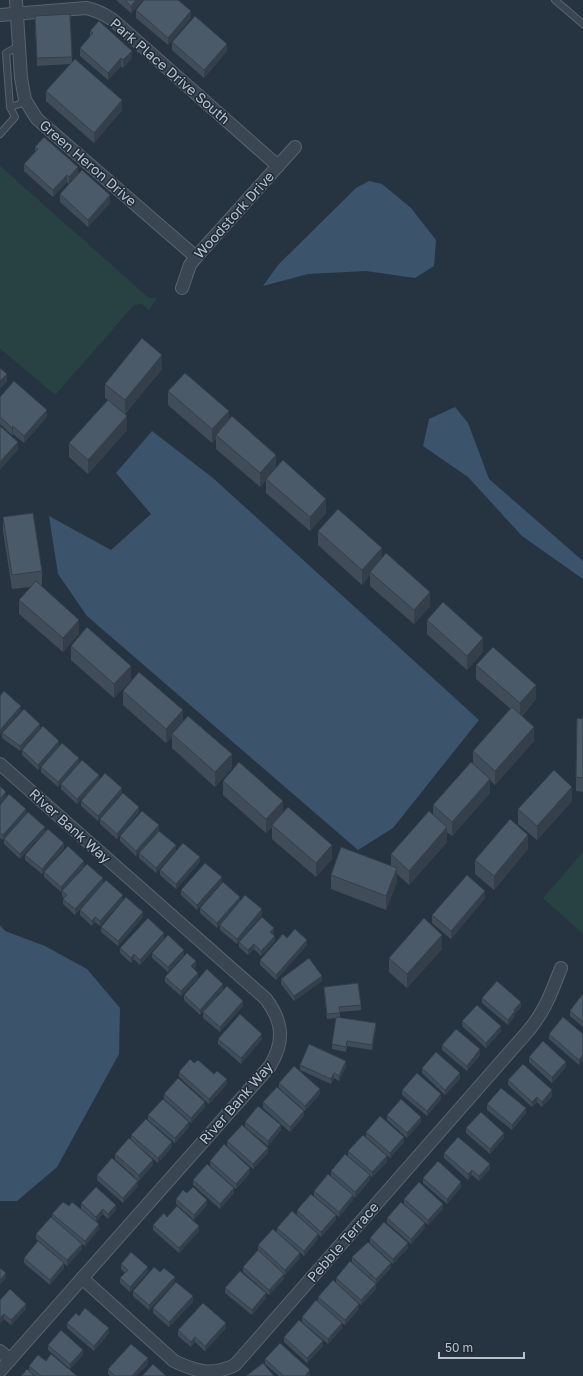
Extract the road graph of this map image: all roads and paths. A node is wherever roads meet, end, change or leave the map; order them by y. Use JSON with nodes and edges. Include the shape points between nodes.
{"nodes":[{"id":1,"x":16,"y":0,"type":"edge"},
{"id":2,"x":555,"y":0,"type":"edge"},
{"id":3,"x":17,"y":14,"type":"junction"},
{"id":4,"x":0,"y":15,"type":"edge"},
{"id":5,"x":583,"y":24,"type":"edge"},
{"id":6,"x":19,"y":46,"type":"junction"},
{"id":7,"x":26,"y":102,"type":"junction"},
{"id":8,"x":10,"y":107,"type":"junction"},
{"id":9,"x":0,"y":134,"type":"edge"},
{"id":10,"x":295,"y":147,"type":"dead end"},
{"id":11,"x":278,"y":166,"type":"junction"},
{"id":12,"x":196,"y":257,"type":"junction"},
{"id":13,"x":182,"y":288,"type":"dead end"},
{"id":14,"x":0,"y":764,"type":"edge"},
{"id":15,"x":561,"y":968,"type":"dead end"},
{"id":16,"x":82,"y":1278,"type":"junction"},
{"id":17,"x":0,"y":1351,"type":"edge"},
{"id":18,"x":10,"y":1360,"type":"junction"},
{"id":19,"x":0,"y":1371,"type":"edge"}],
"edges":[{"from":1,"to":3,"type":"street","name":"Green Heron Drive"},
{"from":2,"to":5,"type":"lane"},
{"from":3,"to":4,"type":"street","name":"Park Place Drive South"},
{"from":3,"to":6,"type":"street","name":"Green Heron Drive"},
{"from":3,"to":11,"type":"street","name":"Park Place Drive South","via":[[86,8],[106,15]]},
{"from":6,"to":7,"type":"street","name":"Green Heron Drive"},
{"from":6,"to":8,"type":"lane","via":[[6,53]]},
{"from":7,"to":8,"type":"lane"},
{"from":7,"to":12,"type":"street","name":"Green Heron Drive","via":[[38,119]]},
{"from":8,"to":9,"type":"lane","via":[[15,117]]},
{"from":10,"to":11,"type":"street","name":"Woodstork Drive"},
{"from":11,"to":12,"type":"street","name":"Woodstork Drive"},
{"from":12,"to":13,"type":"street","name":"Woodstork Drive"},
{"from":14,"to":16,"type":"street","name":"River Bank Way","via":[[266,999],[274,1010],[280,1026],[279,1045],[270,1066]]},
{"from":15,"to":16,"type":"street","name":"Pebble Terrace","via":[[539,1018],[235,1365],[216,1373],[204,1373],[174,1361]]},
{"from":16,"to":18,"type":"street","name":"River Bank Way"},
{"from":17,"to":18,"type":"street"},
{"from":18,"to":19,"type":"street","name":"River Bank Way"}]}
